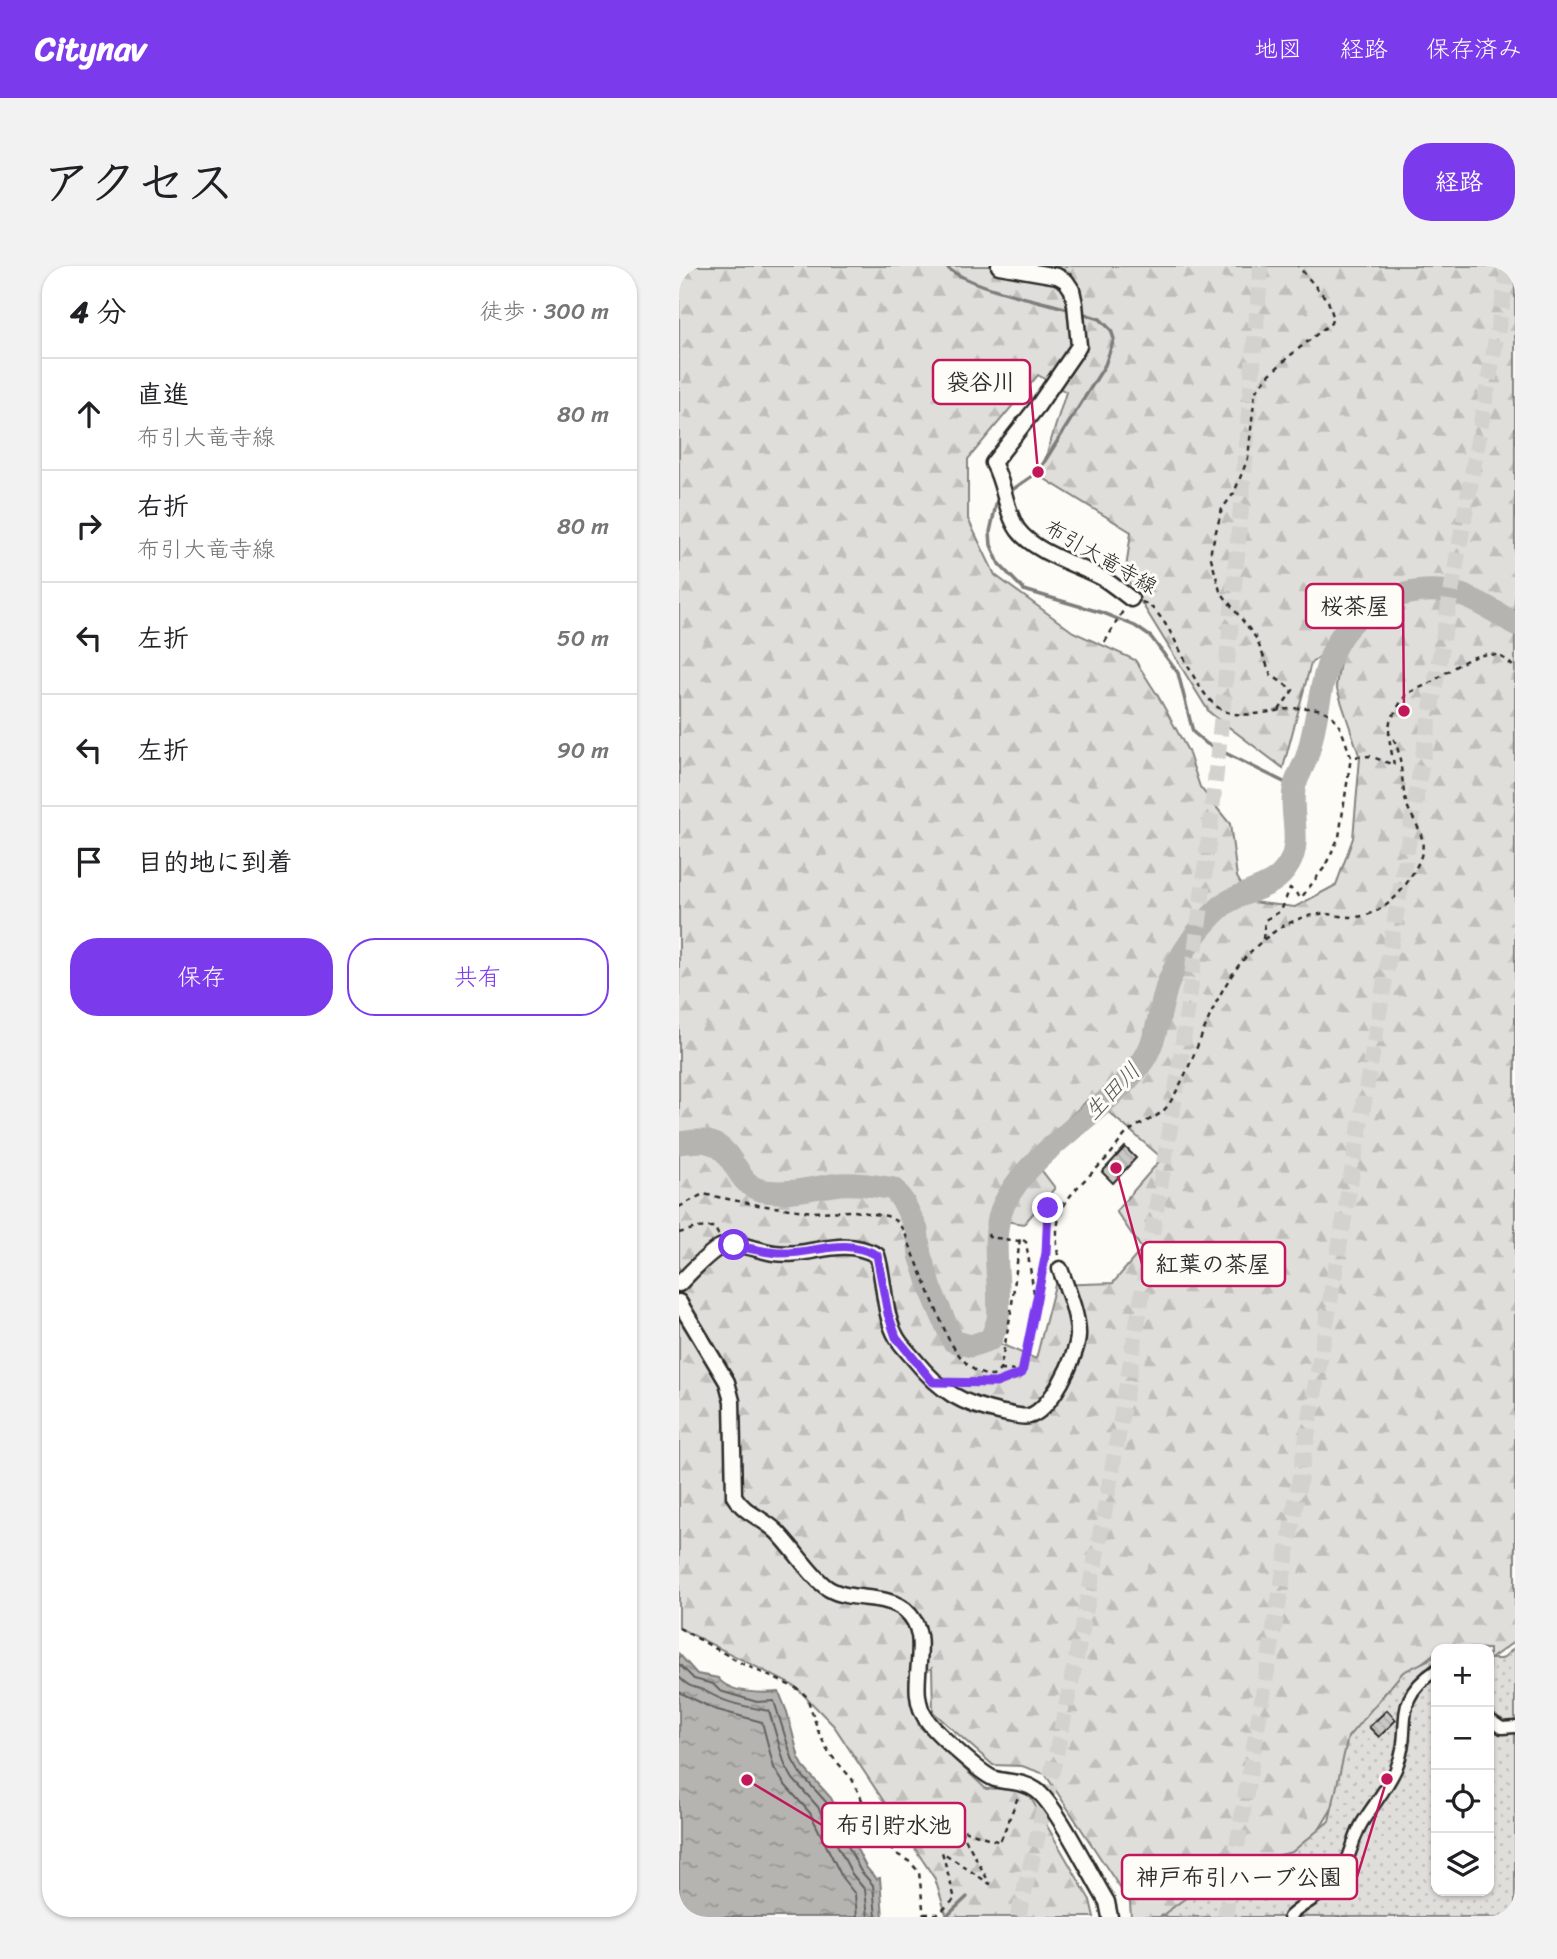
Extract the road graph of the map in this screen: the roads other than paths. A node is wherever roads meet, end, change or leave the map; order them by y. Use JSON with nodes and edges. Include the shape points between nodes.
{"nodes":[{"id":1,"x":999,"y":266,"type":"edge"},
{"id":2,"x":1130,"y":601,"type":"road end"},
{"id":3,"x":1060,"y":1269,"type":"road end"},
{"id":4,"x":679,"y":1284,"type":"edge"},
{"id":5,"x":679,"y":1302,"type":"edge"},
{"id":6,"x":1431,"y":1673,"type":"edge"},
{"id":7,"x":1494,"y":1722,"type":"edge"},
{"id":8,"x":1515,"y":1727,"type":"edge"},
{"id":9,"x":1110,"y":1917,"type":"edge"},
{"id":10,"x":1289,"y":1917,"type":"edge"}],
"edges":[{"from":1,"to":2,"type":"street","name":"布引大竜寺線","via":[[1066,281],[1075,304],[1079,346],[993,463],[1011,513],[1029,541],[1105,580]]},
{"from":3,"to":4,"type":"street","via":[[1078,1336],[1052,1398],[1032,1416],[988,1410],[952,1396],[933,1382],[896,1337],[877,1255],[861,1247],[777,1253],[721,1246]]},
{"from":5,"to":9,"type":"street","via":[[727,1382],[732,1401],[734,1496],[739,1505],[775,1530],[827,1588],[847,1597],[903,1607],[915,1620],[920,1634],[918,1702],[927,1720],[983,1773],[1038,1791],[1107,1902]]},
{"from":6,"to":10,"type":"street","via":[[1420,1681],[1405,1705],[1397,1768],[1361,1824],[1340,1876],[1326,1892]]},
{"from":7,"to":8,"type":"street","via":[[1502,1728]]}]}
